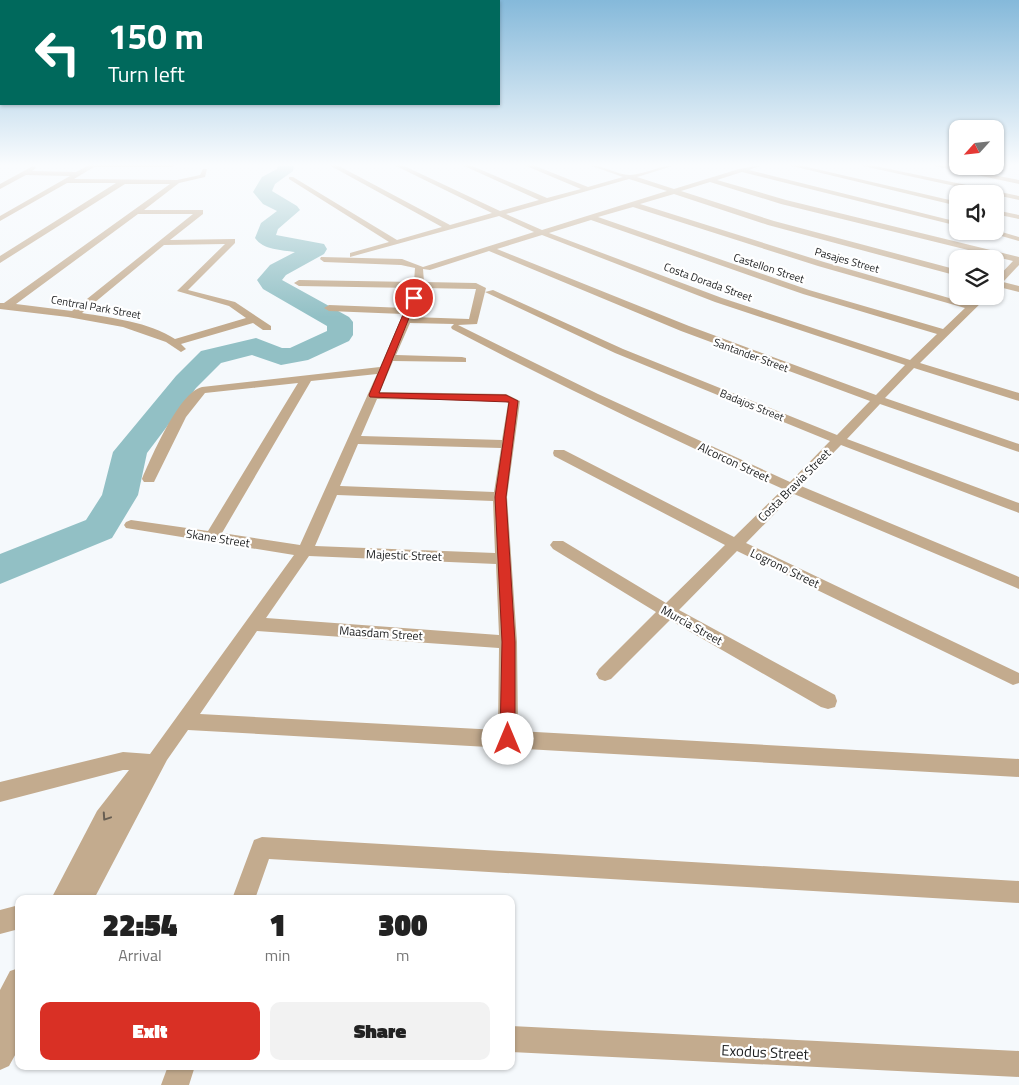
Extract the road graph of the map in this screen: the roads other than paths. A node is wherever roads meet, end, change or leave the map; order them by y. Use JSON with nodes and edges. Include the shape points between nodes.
{"nodes":[{"id":1,"x":69,"y":216,"type":"edge"},
{"id":2,"x":131,"y":216,"type":"edge"},
{"id":3,"x":196,"y":216,"type":"edge"},
{"id":4,"x":352,"y":216,"type":"edge"},
{"id":5,"x":426,"y":216,"type":"edge"},
{"id":6,"x":493,"y":216,"type":"edge"},
{"id":7,"x":503,"y":216,"type":"edge"},
{"id":8,"x":594,"y":216,"type":"edge"},
{"id":9,"x":668,"y":216,"type":"edge"},
{"id":10,"x":747,"y":216,"type":"edge"},
{"id":11,"x":839,"y":216,"type":"edge"},
{"id":12,"x":924,"y":216,"type":"edge"},
{"id":13,"x":590,"y":217,"type":"junction"},
{"id":14,"x":949,"y":222,"type":"edge"},
{"id":15,"x":449,"y":228,"type":"junction"},
{"id":16,"x":541,"y":232,"type":"junction"},
{"id":17,"x":1004,"y":235,"type":"edge"},
{"id":18,"x":1019,"y":238,"type":"edge"},
{"id":19,"x":162,"y":243,"type":"junction"},
{"id":20,"x":396,"y":243,"type":"junction"},
{"id":21,"x":488,"y":248,"type":"junction"},
{"id":22,"x":353,"y":255,"type":"dead end"},
{"id":23,"x":324,"y":259,"type":"dead end"},
{"id":24,"x":0,"y":260,"type":"edge"},
{"id":25,"x":1019,"y":260,"type":"edge"},
{"id":26,"x":427,"y":268,"type":"dead end"},
{"id":27,"x":949,"y":271,"type":"edge"},
{"id":28,"x":1004,"y":276,"type":"edge"},
{"id":29,"x":299,"y":283,"type":"dead end"},
{"id":30,"x":419,"y":285,"type":"junction"},
{"id":31,"x":1004,"y":286,"type":"edge"},
{"id":32,"x":1019,"y":289,"type":"edge"},
{"id":33,"x":490,"y":292,"type":"dead end"},
{"id":34,"x":3,"y":306,"type":"edge"},
{"id":35,"x":971,"y":307,"type":"joint"},
{"id":36,"x":329,"y":308,"type":"dead end"},
{"id":37,"x":73,"y":315,"type":"junction"},
{"id":38,"x":408,"y":315,"type":"junction"},
{"id":39,"x":254,"y":319,"type":"junction"},
{"id":40,"x":456,"y":327,"type":"dead end"},
{"id":41,"x":267,"y":328,"type":"dead end"},
{"id":42,"x":944,"y":333,"type":"junction"},
{"id":43,"x":462,"y":360,"type":"dead end"},
{"id":44,"x":387,"y":364,"type":"junction"},
{"id":45,"x":912,"y":365,"type":"junction"},
{"id":46,"x":307,"y":378,"type":"junction"},
{"id":47,"x":373,"y":395,"type":"junction"},
{"id":48,"x":1019,"y":397,"type":"edge"},
{"id":49,"x":877,"y":401,"type":"junction"},
{"id":50,"x":353,"y":440,"type":"junction"},
{"id":51,"x":838,"y":440,"type":"junction"},
{"id":52,"x":508,"y":444,"type":"junction"},
{"id":53,"x":1019,"y":448,"type":"edge"},
{"id":54,"x":559,"y":454,"type":"dead end"},
{"id":55,"x":148,"y":479,"type":"dead end"},
{"id":56,"x":792,"y":488,"type":"junction"},
{"id":57,"x":331,"y":490,"type":"junction"},
{"id":58,"x":500,"y":497,"type":"junction"},
{"id":59,"x":1019,"y":508,"type":"edge"},
{"id":60,"x":131,"y":525,"type":"dead end"},
{"id":61,"x":212,"y":537,"type":"junction"},
{"id":62,"x":735,"y":544,"type":"junction"},
{"id":63,"x":558,"y":545,"type":"dead end"},
{"id":64,"x":305,"y":551,"type":"junction"},
{"id":65,"x":503,"y":558,"type":"junction"},
{"id":66,"x":1019,"y":583,"type":"edge"},
{"id":67,"x":667,"y":611,"type":"junction"},
{"id":68,"x":253,"y":624,"type":"junction"},
{"id":69,"x":508,"y":642,"type":"junction"},
{"id":70,"x":605,"y":674,"type":"dead end"},
{"id":71,"x":1012,"y":678,"type":"dead end"},
{"id":72,"x":828,"y":701,"type":"dead end"},
{"id":73,"x":183,"y":721,"type":"junction"},
{"id":74,"x":508,"y":739,"type":"junction"},
{"id":75,"x":154,"y":760,"type":"junction"},
{"id":76,"x":1019,"y":768,"type":"edge"},
{"id":77,"x":0,"y":792,"type":"edge"},
{"id":78,"x":1019,"y":892,"type":"edge"},
{"id":79,"x":64,"y":895,"type":"edge"},
{"id":80,"x":83,"y":895,"type":"edge"},
{"id":81,"x":244,"y":895,"type":"edge"},
{"id":82,"x":15,"y":918,"type":"edge"},
{"id":83,"x":0,"y":922,"type":"edge"},
{"id":84,"x":15,"y":987,"type":"edge"},
{"id":85,"x":0,"y":1015,"type":"edge"},
{"id":86,"x":15,"y":1028,"type":"edge"},
{"id":87,"x":515,"y":1039,"type":"edge"},
{"id":88,"x":0,"y":1057,"type":"edge"},
{"id":89,"x":1019,"y":1064,"type":"edge"},
{"id":90,"x":180,"y":1070,"type":"edge"},
{"id":91,"x":174,"y":1085,"type":"edge"}],
"edges":[{"from":1,"to":24,"type":"street"},
{"from":2,"to":34,"type":"street"},
{"from":3,"to":19,"type":"street"},
{"from":4,"to":20,"type":"street"},
{"from":5,"to":15,"type":"street"},
{"from":6,"to":15,"type":"street"},
{"from":7,"to":16,"type":"street","name":"Costa Dorada Street"},
{"from":8,"to":13,"type":"street"},
{"from":9,"to":35,"type":"street","name":"Pasajes Street","via":[[803,259]]},
{"from":10,"to":27,"type":"street"},
{"from":11,"to":25,"type":"street"},
{"from":12,"to":14,"type":"street"},
{"from":13,"to":16,"type":"street"},
{"from":13,"to":42,"type":"street","name":"Castellon Street","via":[[806,292]]},
{"from":15,"to":20,"type":"street"},
{"from":16,"to":21,"type":"street"},
{"from":16,"to":45,"type":"street","name":"Costa Dorada Street","via":[[696,292]]},
{"from":17,"to":18,"type":"street"},
{"from":19,"to":37,"type":"street"},
{"from":19,"to":39,"type":"street","via":[[232,241],[182,291],[232,304]]},
{"from":20,"to":22,"type":"street"},
{"from":21,"to":26,"type":"street"},
{"from":21,"to":49,"type":"street","name":"Santander Street","via":[[696,335]]},
{"from":23,"to":30,"type":"street","via":[[411,263],[419,267]]},
{"from":25,"to":28,"type":"street"},
{"from":29,"to":30,"type":"street"},
{"from":30,"to":38,"type":"street"},
{"from":30,"to":38,"type":"street","via":[[480,286],[475,320],[469,323]]},
{"from":31,"to":32,"type":"street"},
{"from":33,"to":51,"type":"street","name":"Badajos Street","via":[[619,351]]},
{"from":34,"to":37,"type":"street","name":"Centrral Park Street"},
{"from":35,"to":42,"type":"street","name":"Costa Bravia Street"},
{"from":36,"to":38,"type":"street"},
{"from":37,"to":39,"type":"street","name":"Centrral Park Street","via":[[145,328],[179,346]]},
{"from":38,"to":44,"type":"street"},
{"from":39,"to":41,"type":"street"},
{"from":40,"to":56,"type":"street","name":"Alcorcon Street","via":[[592,396]]},
{"from":42,"to":45,"type":"street","name":"Costa Bravia Street"},
{"from":43,"to":44,"type":"street"},
{"from":44,"to":46,"type":"street"},
{"from":44,"to":47,"type":"street"},
{"from":45,"to":48,"type":"street","name":"Costa Dorada Street"},
{"from":45,"to":49,"type":"street","name":"Costa Bravia Street"},
{"from":46,"to":55,"type":"street","via":[[197,393],[167,439]]},
{"from":46,"to":61,"type":"street"},
{"from":47,"to":50,"type":"street"},
{"from":47,"to":52,"type":"street","via":[[511,399],[514,401]]},
{"from":49,"to":51,"type":"street","name":"Costa Bravia Street"},
{"from":49,"to":53,"type":"street","name":"Santander Street"},
{"from":50,"to":52,"type":"street"},
{"from":50,"to":57,"type":"street"},
{"from":51,"to":56,"type":"street","name":"Costa Bravia Street"},
{"from":51,"to":59,"type":"street","name":"Badajos Street"},
{"from":52,"to":58,"type":"street"},
{"from":54,"to":62,"type":"street","name":"Logrono Street"},
{"from":56,"to":62,"type":"street","name":"Costa Bravia Street"},
{"from":56,"to":66,"type":"street","name":"Alcorcon Street"},
{"from":57,"to":58,"type":"street"},
{"from":57,"to":64,"type":"street"},
{"from":58,"to":65,"type":"street"},
{"from":60,"to":61,"type":"street","name":"Skane Street"},
{"from":61,"to":64,"type":"street","name":"Skane Street"},
{"from":62,"to":67,"type":"street","name":"Costa Bravia Street"},
{"from":62,"to":71,"type":"street","name":"Logrono Street"},
{"from":63,"to":67,"type":"street","name":"Murcia Street"},
{"from":64,"to":65,"type":"street","name":"Majestic Street"},
{"from":64,"to":68,"type":"street"},
{"from":65,"to":69,"type":"street"},
{"from":67,"to":70,"type":"street","name":"Costa Bravia Street"},
{"from":67,"to":72,"type":"street","name":"Murcia Street"},
{"from":68,"to":69,"type":"street","name":"Maasdam Street"},
{"from":68,"to":73,"type":"street"},
{"from":69,"to":74,"type":"street"},
{"from":73,"to":74,"type":"street"},
{"from":73,"to":75,"type":"street"},
{"from":74,"to":76,"type":"street"},
{"from":75,"to":77,"type":"street","via":[[123,762]]},
{"from":75,"to":79,"type":"street","one_way":true,"via":[[105,818]]},
{"from":75,"to":80,"type":"street"},
{"from":78,"to":81,"type":"street","via":[[262,848]]},
{"from":82,"to":83,"type":"street"},
{"from":84,"to":85,"type":"street"},
{"from":86,"to":88,"type":"street"},
{"from":87,"to":89,"type":"street","name":"Exodus Street"},
{"from":90,"to":91,"type":"street"}]}
